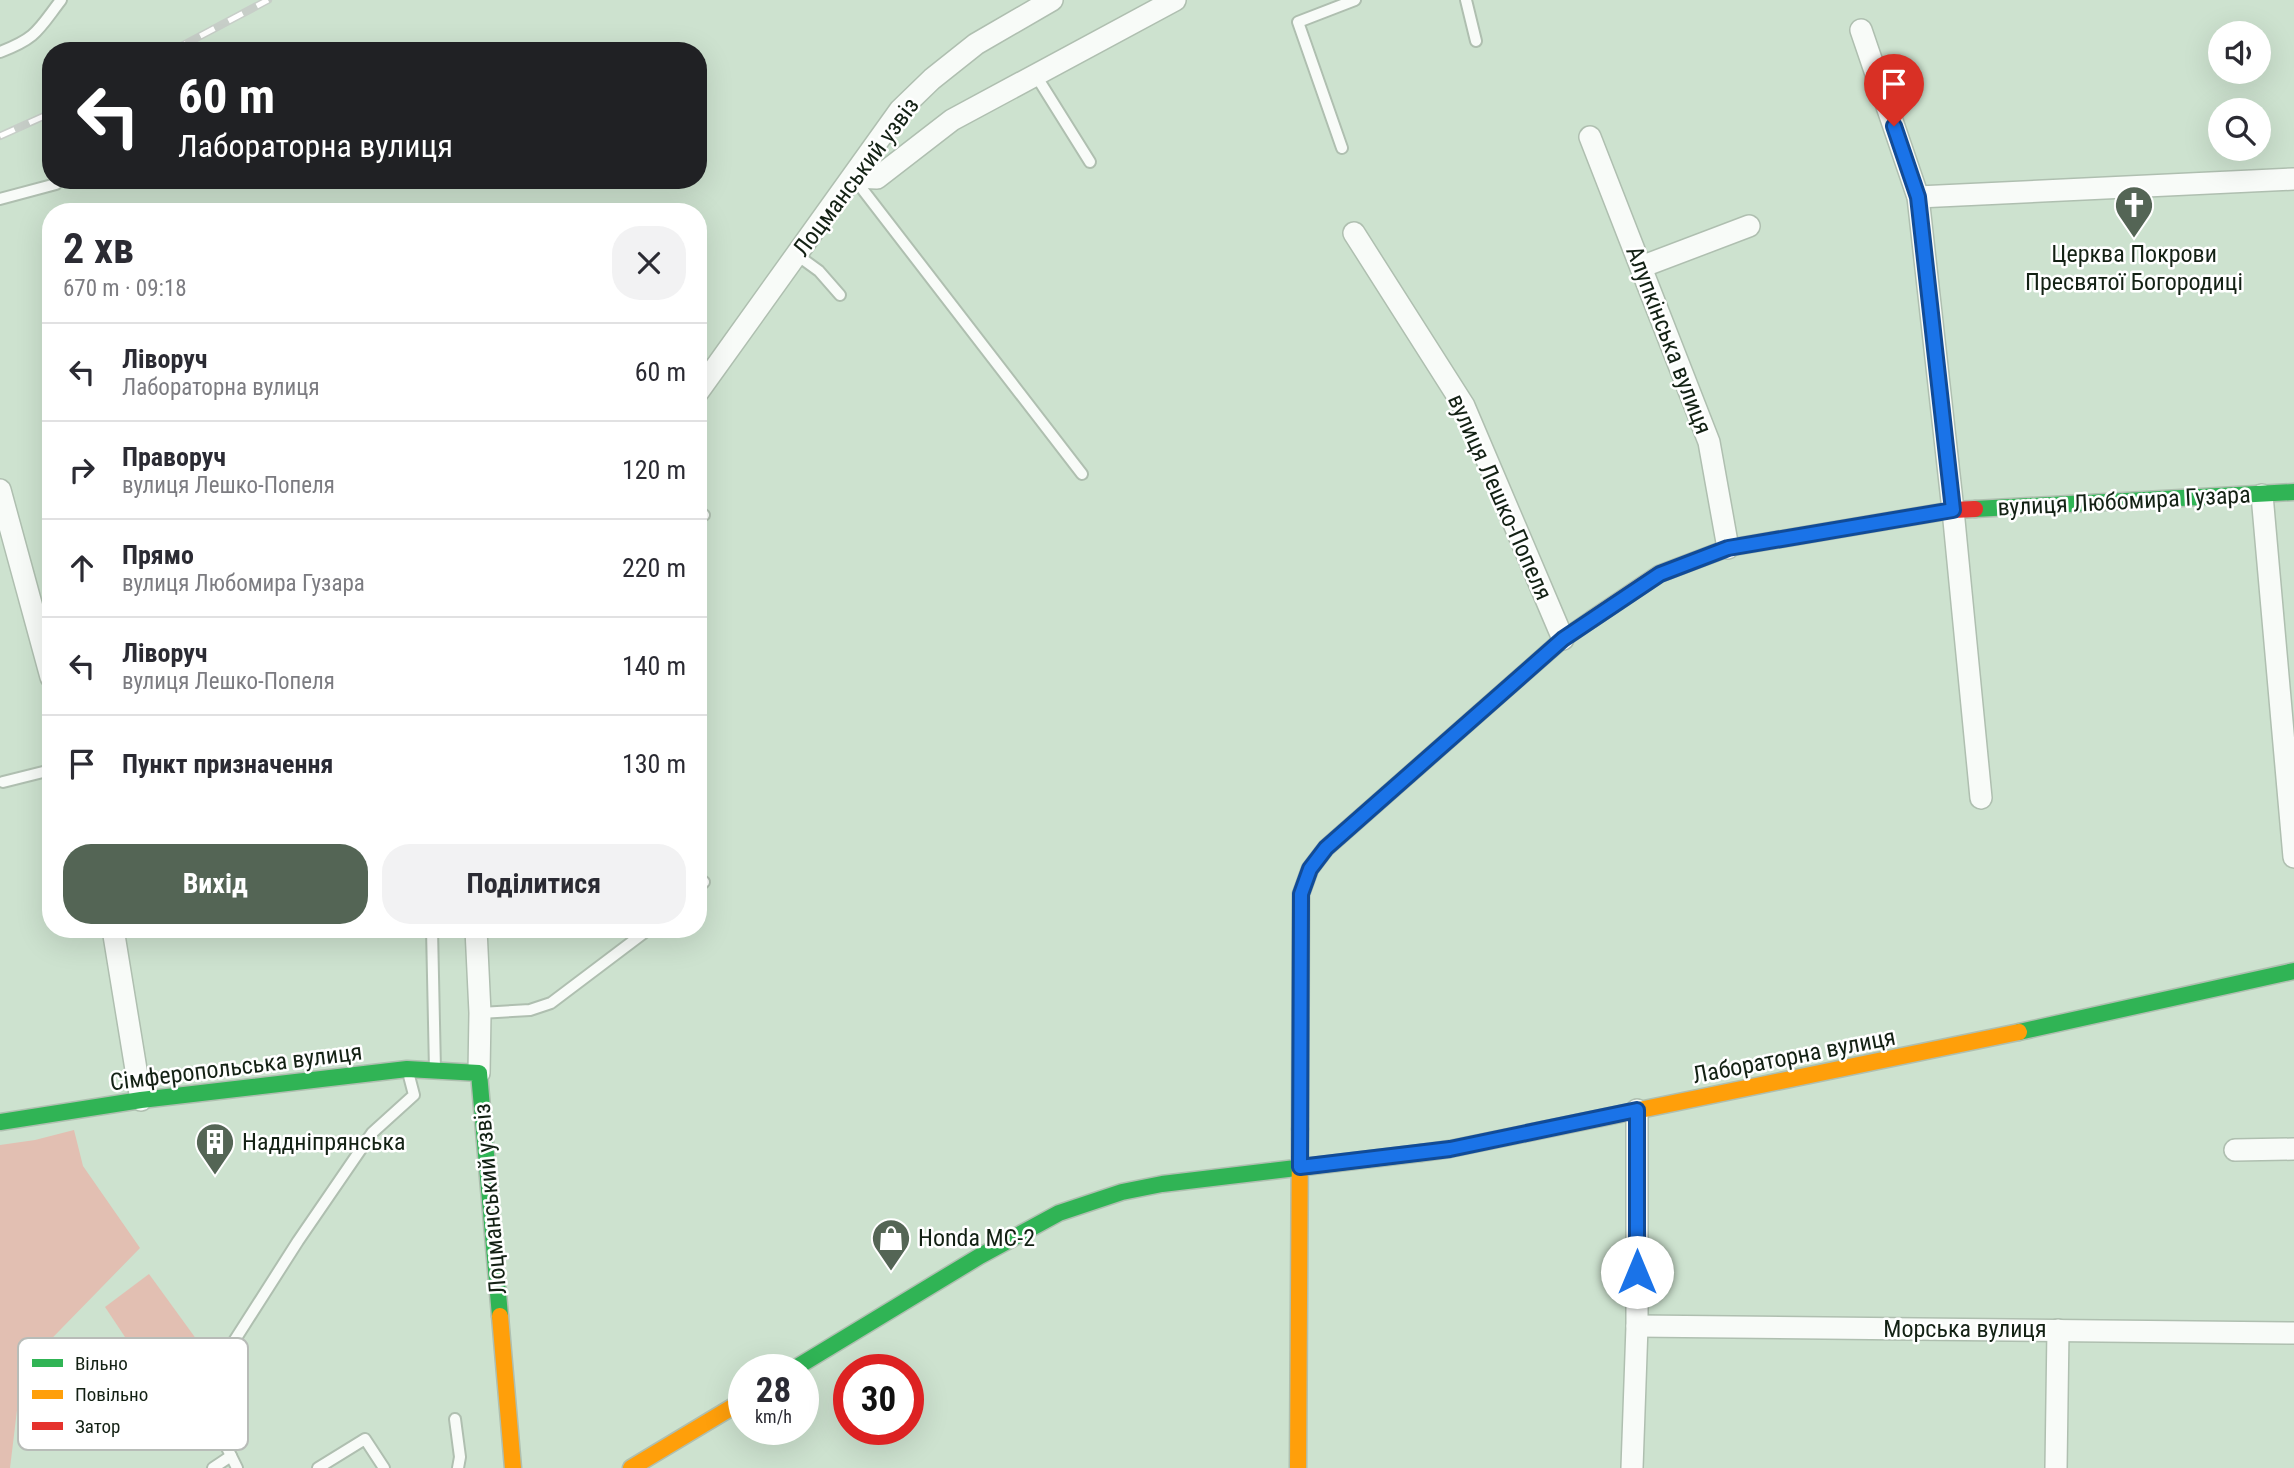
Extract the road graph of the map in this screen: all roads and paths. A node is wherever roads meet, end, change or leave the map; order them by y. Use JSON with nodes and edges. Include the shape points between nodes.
{"nodes":[{"id":1,"x":61,"y":0,"type":"edge"},
{"id":2,"x":1052,"y":0,"type":"edge"},
{"id":3,"x":1175,"y":0,"type":"edge"},
{"id":4,"x":1355,"y":0,"type":"edge"},
{"id":5,"x":1466,"y":0,"type":"edge"},
{"id":6,"x":1861,"y":30,"type":"dead end"},
{"id":7,"x":1476,"y":41,"type":"dead end"},
{"id":8,"x":0,"y":52,"type":"edge"},
{"id":9,"x":1035,"y":74,"type":"junction"},
{"id":10,"x":1590,"y":137,"type":"dead end"},
{"id":11,"x":1342,"y":148,"type":"dead end"},
{"id":12,"x":1090,"y":162,"type":"dead end"},
{"id":13,"x":853,"y":177,"type":"junction"},
{"id":14,"x":2294,"y":179,"type":"edge"},
{"id":15,"x":42,"y":188,"type":"edge"},
{"id":16,"x":1918,"y":197,"type":"junction"},
{"id":17,"x":0,"y":199,"type":"edge"},
{"id":18,"x":1749,"y":226,"type":"dead end"},
{"id":19,"x":1354,"y":233,"type":"dead end"},
{"id":20,"x":797,"y":256,"type":"junction"},
{"id":21,"x":1641,"y":267,"type":"junction"},
{"id":22,"x":839,"y":295,"type":"dead end"},
{"id":23,"x":707,"y":380,"type":"edge"},
{"id":24,"x":1082,"y":474,"type":"dead end"},
{"id":25,"x":0,"y":490,"type":"edge"},
{"id":26,"x":2294,"y":492,"type":"edge"},
{"id":27,"x":2262,"y":495,"type":"junction"},
{"id":28,"x":1953,"y":510,"type":"junction"},
{"id":29,"x":1728,"y":548,"type":"junction"},
{"id":30,"x":1563,"y":639,"type":"junction"},
{"id":31,"x":42,"y":644,"type":"edge"},
{"id":32,"x":42,"y":772,"type":"edge"},
{"id":33,"x":3,"y":782,"type":"dead end"},
{"id":34,"x":1981,"y":798,"type":"dead end"},
{"id":35,"x":2294,"y":857,"type":"edge"},
{"id":36,"x":114,"y":938,"type":"edge"},
{"id":37,"x":432,"y":938,"type":"edge"},
{"id":38,"x":476,"y":938,"type":"edge"},
{"id":39,"x":637,"y":938,"type":"edge"},
{"id":40,"x":2294,"y":971,"type":"edge"},
{"id":41,"x":480,"y":1013,"type":"junction"},
{"id":42,"x":407,"y":1069,"type":"junction"},
{"id":43,"x":435,"y":1070,"type":"junction"},
{"id":44,"x":480,"y":1073,"type":"junction"},
{"id":45,"x":141,"y":1100,"type":"junction"},
{"id":46,"x":1637,"y":1110,"type":"junction"},
{"id":47,"x":0,"y":1122,"type":"edge"},
{"id":48,"x":2294,"y":1149,"type":"edge"},
{"id":49,"x":2235,"y":1150,"type":"dead end"},
{"id":50,"x":1300,"y":1167,"type":"junction"},
{"id":51,"x":1637,"y":1326,"type":"junction"},
{"id":52,"x":2058,"y":1330,"type":"junction"},
{"id":53,"x":2294,"y":1333,"type":"edge"},
{"id":54,"x":236,"y":1338,"type":"edge"},
{"id":55,"x":818,"y":1354,"type":"edge"},
{"id":56,"x":728,"y":1409,"type":"edge"},
{"id":57,"x":455,"y":1419,"type":"dead end"},
{"id":58,"x":228,"y":1450,"type":"edge"},
{"id":59,"x":231,"y":1456,"type":"junction"},
{"id":60,"x":213,"y":1468,"type":"edge"},
{"id":61,"x":237,"y":1468,"type":"edge"},
{"id":62,"x":318,"y":1468,"type":"edge"},
{"id":63,"x":384,"y":1468,"type":"edge"},
{"id":64,"x":458,"y":1468,"type":"edge"},
{"id":65,"x":513,"y":1468,"type":"edge"},
{"id":66,"x":631,"y":1468,"type":"edge"},
{"id":67,"x":1298,"y":1468,"type":"edge"},
{"id":68,"x":1632,"y":1468,"type":"edge"},
{"id":69,"x":2056,"y":1468,"type":"edge"}],
"edges":[{"from":1,"to":8,"type":"lane","via":[[25,43]]},
{"from":2,"to":13,"type":"street","name":"Лоцманський узвіз","via":[[976,44],[932,79],[900,110]]},
{"from":3,"to":9,"type":"street"},
{"from":4,"to":11,"type":"lane","via":[[1297,22]]},
{"from":5,"to":7,"type":"lane"},
{"from":6,"to":16,"type":"street"},
{"from":9,"to":12,"type":"lane"},
{"from":9,"to":13,"type":"street","via":[[952,120],[877,178]]},
{"from":10,"to":21,"type":"street","name":"Алупкінська вулиця"},
{"from":13,"to":20,"type":"street","name":"Лоцманський узвіз"},
{"from":13,"to":24,"type":"lane"},
{"from":14,"to":16,"type":"street"},
{"from":15,"to":17,"type":"lane"},
{"from":16,"to":28,"type":"street"},
{"from":18,"to":21,"type":"street"},
{"from":19,"to":30,"type":"street","name":"вулиця Лешко-Попеля","via":[[1464,406]]},
{"from":20,"to":22,"type":"lane","via":[[819,271]]},
{"from":20,"to":23,"type":"street","name":"Лоцманський узвіз"},
{"from":21,"to":29,"type":"street","name":"Алупкінська вулиця","via":[[1709,442]]},
{"from":25,"to":31,"type":"street"},
{"from":26,"to":27,"type":"street","name":"вулиця Любомира Гузара"},
{"from":27,"to":28,"type":"street","name":"вулиця Любомира Гузара"},
{"from":27,"to":35,"type":"street"},
{"from":28,"to":29,"type":"street","name":"вулиця Любомира Гузара"},
{"from":28,"to":34,"type":"street"},
{"from":29,"to":30,"type":"street","name":"вулиця Любомира Гузара","via":[[1660,574]]},
{"from":30,"to":50,"type":"street","via":[[1326,848],[1310,869],[1301,894],[1300,921]]},
{"from":32,"to":33,"type":"lane"},
{"from":36,"to":45,"type":"street"},
{"from":37,"to":43,"type":"lane"},
{"from":38,"to":41,"type":"street","name":"Лоцманський узвіз"},
{"from":39,"to":41,"type":"lane","via":[[551,1003],[530,1010]]},
{"from":40,"to":46,"type":"street","name":"Лабораторна вулиця","via":[[1938,1050]]},
{"from":41,"to":44,"type":"street","name":"Лоцманський узвіз"},
{"from":42,"to":43,"type":"street","name":"Сімферопольська вулиця"},
{"from":42,"to":45,"type":"street","name":"Сімферопольська вулиця"},
{"from":42,"to":54,"type":"lane","via":[[414,1096],[372,1133]]},
{"from":43,"to":44,"type":"street","name":"Сімферопольська вулиця"},
{"from":44,"to":65,"type":"street","name":"Лоцманський узвіз"},
{"from":45,"to":47,"type":"street","name":"Сімферопольська вулиця"},
{"from":46,"to":50,"type":"street","name":"Лабораторна вулиця","via":[[1450,1149]]},
{"from":46,"to":51,"type":"street"},
{"from":48,"to":49,"type":"street"},
{"from":50,"to":55,"type":"street","via":[[1136,1189],[1059,1213]]},
{"from":50,"to":67,"type":"street"},
{"from":51,"to":52,"type":"street","name":"Морська вулиця"},
{"from":51,"to":68,"type":"street"},
{"from":52,"to":53,"type":"street","name":"Морська вулиця"},
{"from":52,"to":69,"type":"street"},
{"from":56,"to":66,"type":"street"},
{"from":57,"to":64,"type":"lane"},
{"from":58,"to":59,"type":"lane"},
{"from":59,"to":60,"type":"lane"},
{"from":59,"to":61,"type":"lane"},
{"from":62,"to":63,"type":"lane","via":[[365,1439]]}]}
